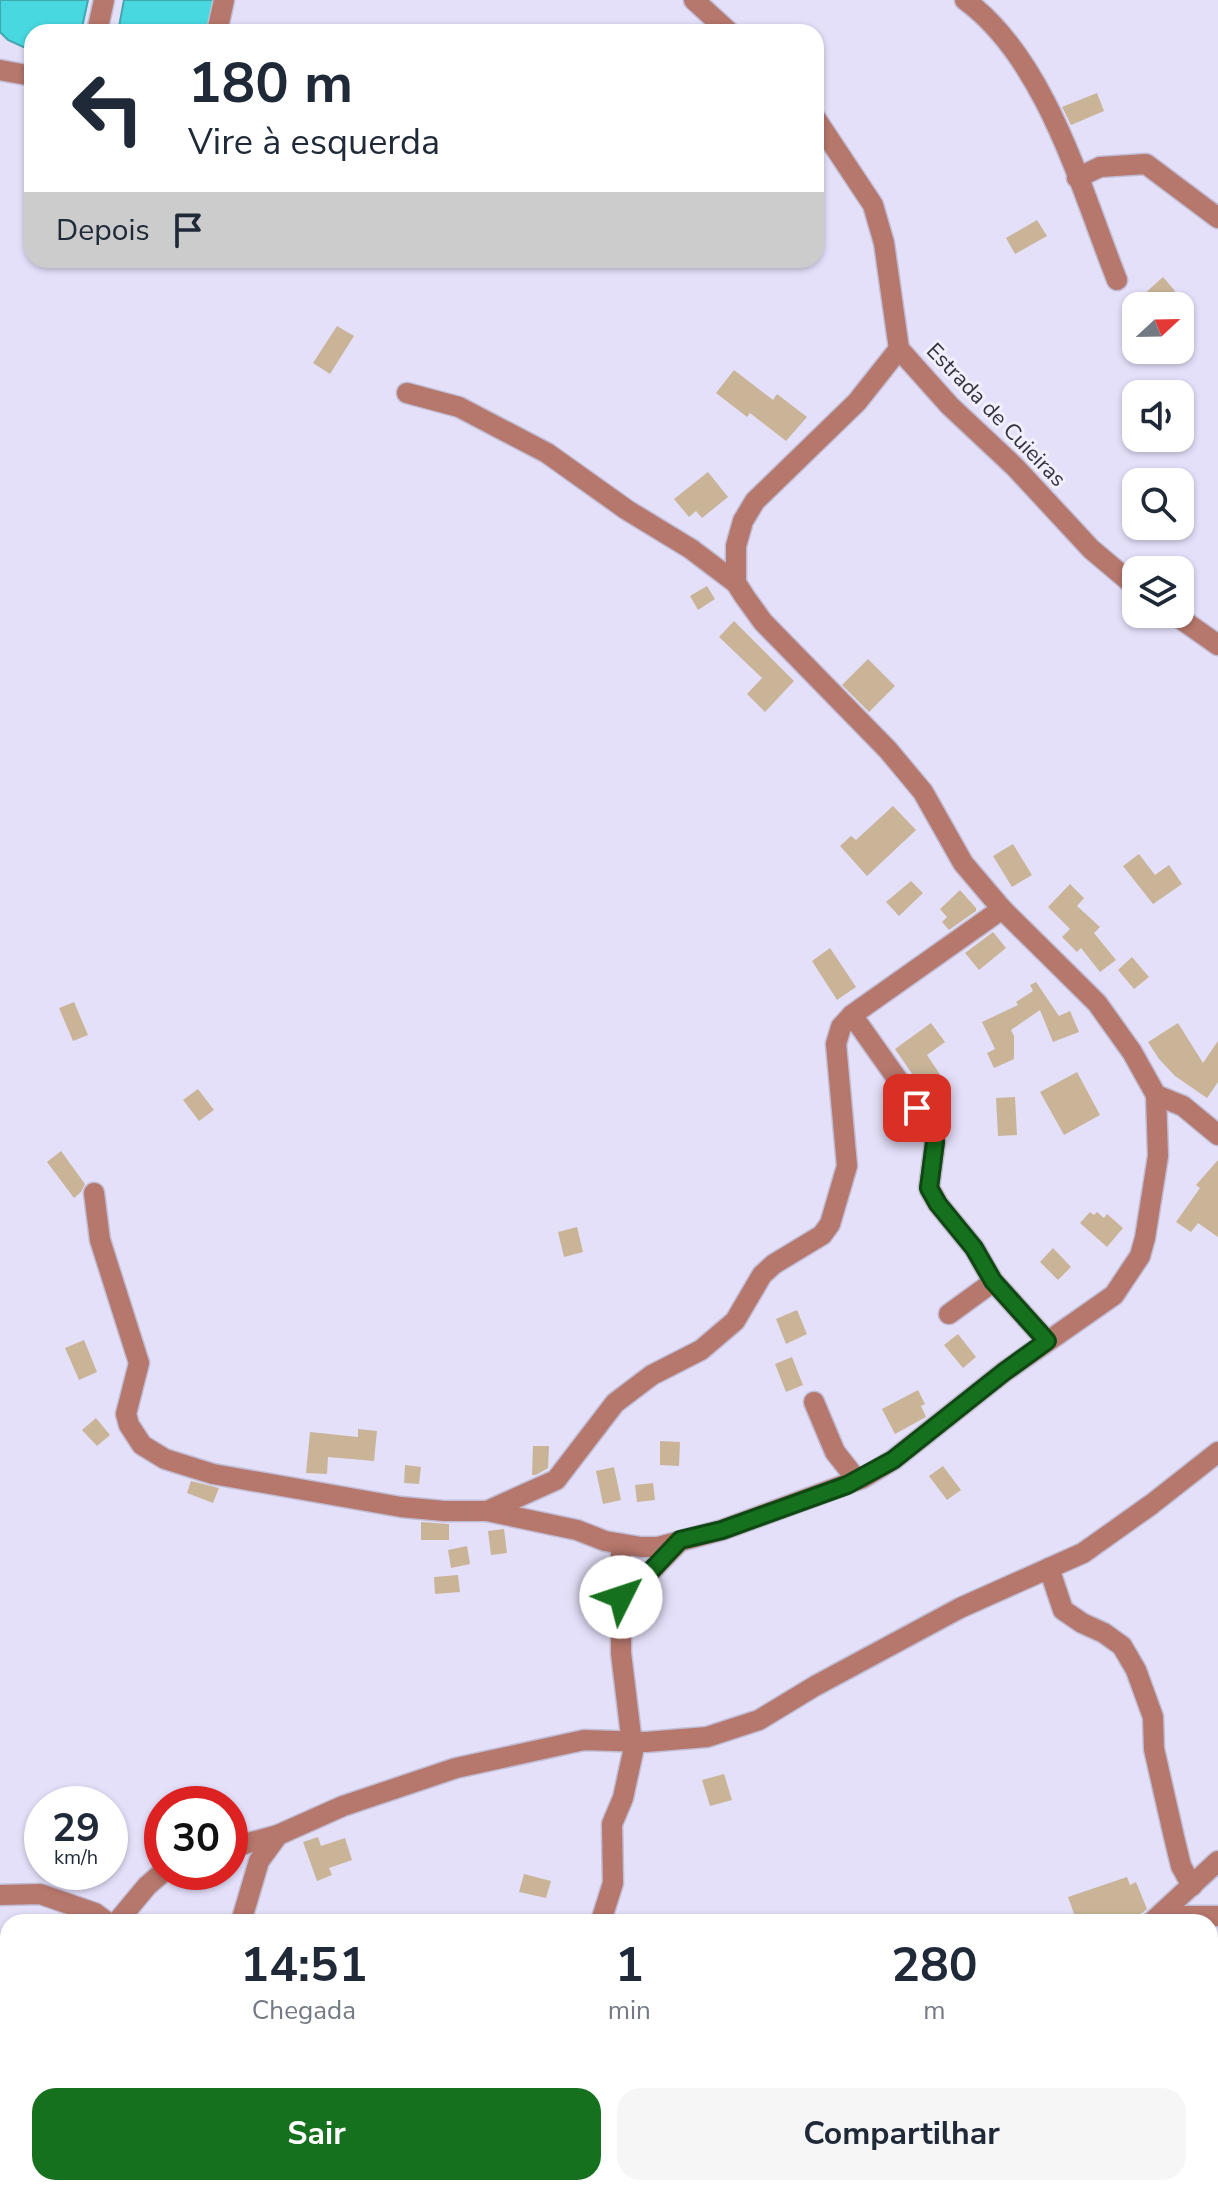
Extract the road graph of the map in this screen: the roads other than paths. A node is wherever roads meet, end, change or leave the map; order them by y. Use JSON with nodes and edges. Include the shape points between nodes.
{"nodes":[{"id":1,"x":104,"y":0,"type":"edge"},
{"id":2,"x":224,"y":0,"type":"edge"},
{"id":3,"x":694,"y":0,"type":"edge"},
{"id":4,"x":966,"y":0,"type":"edge"},
{"id":5,"x":99,"y":24,"type":"edge"},
{"id":6,"x":219,"y":24,"type":"edge"},
{"id":7,"x":720,"y":24,"type":"edge"},
{"id":8,"x":0,"y":70,"type":"edge"},
{"id":9,"x":24,"y":74,"type":"edge"},
{"id":10,"x":824,"y":131,"type":"edge"},
{"id":11,"x":1077,"y":178,"type":"junction"},
{"id":12,"x":1218,"y":218,"type":"edge"},
{"id":13,"x":1117,"y":280,"type":"dead end"},
{"id":14,"x":899,"y":349,"type":"junction"},
{"id":15,"x":407,"y":393,"type":"dead end"},
{"id":16,"x":1122,"y":575,"type":"edge"},
{"id":17,"x":736,"y":583,"type":"junction"},
{"id":18,"x":1194,"y":628,"type":"edge"},
{"id":19,"x":1218,"y":645,"type":"edge"},
{"id":20,"x":1002,"y":909,"type":"junction"},
{"id":21,"x":852,"y":1015,"type":"junction"},
{"id":22,"x":1156,"y":1095,"type":"junction"},
{"id":23,"x":1218,"y":1135,"type":"edge"},
{"id":24,"x":94,"y":1193,"type":"dead end"},
{"id":25,"x":993,"y":1282,"type":"junction"},
{"id":26,"x":949,"y":1314,"type":"dead end"},
{"id":27,"x":1047,"y":1341,"type":"junction"},
{"id":28,"x":814,"y":1402,"type":"dead end"},
{"id":29,"x":1218,"y":1452,"type":"edge"},
{"id":30,"x":857,"y":1480,"type":"junction"},
{"id":31,"x":487,"y":1511,"type":"junction"},
{"id":32,"x":680,"y":1540,"type":"junction"},
{"id":33,"x":621,"y":1544,"type":"junction"},
{"id":34,"x":1049,"y":1568,"type":"junction"},
{"id":35,"x":621,"y":1599,"type":"junction"},
{"id":36,"x":632,"y":1742,"type":"junction"},
{"id":37,"x":278,"y":1835,"type":"junction"},
{"id":38,"x":248,"y":1843,"type":"edge"},
{"id":39,"x":1218,"y":1861,"type":"edge"},
{"id":40,"x":1192,"y":1886,"type":"junction"},
{"id":41,"x":144,"y":1890,"type":"edge"},
{"id":42,"x":0,"y":1895,"type":"edge"},
{"id":43,"x":96,"y":1914,"type":"edge"},
{"id":44,"x":124,"y":1914,"type":"edge"},
{"id":45,"x":243,"y":1914,"type":"edge"},
{"id":46,"x":603,"y":1914,"type":"edge"},
{"id":47,"x":1162,"y":1914,"type":"edge"}],
"edges":[{"from":1,"to":5,"type":"street"},
{"from":2,"to":6,"type":"street"},
{"from":3,"to":7,"type":"street"},
{"from":4,"to":11,"type":"street","via":[[1025,65]]},
{"from":8,"to":9,"type":"street"},
{"from":10,"to":14,"type":"street","name":"Estrada de Cuieiras","via":[[873,205],[884,243]]},
{"from":11,"to":12,"type":"street","via":[[1100,167],[1146,164]]},
{"from":11,"to":13,"type":"street"},
{"from":14,"to":16,"type":"street","name":"Estrada de Cuieiras"},
{"from":14,"to":17,"type":"street","via":[[857,402],[755,501],[736,546]]},
{"from":15,"to":17,"type":"street","via":[[459,407],[547,453]]},
{"from":17,"to":20,"type":"street","via":[[763,622],[923,792],[963,863]]},
{"from":18,"to":19,"type":"street"},
{"from":20,"to":21,"type":"street"},
{"from":20,"to":22,"type":"street","via":[[1097,1003]]},
{"from":21,"to":25,"type":"street","via":[[932,1128],[929,1188]]},
{"from":21,"to":31,"type":"street","via":[[836,1044],[847,1166],[822,1235],[762,1275],[735,1321],[701,1350],[652,1375],[615,1403],[556,1480]]},
{"from":22,"to":23,"type":"street","via":[[1183,1106]]},
{"from":22,"to":27,"type":"street","via":[[1158,1156],[1140,1256],[1114,1295]]},
{"from":24,"to":31,"type":"street","via":[[100,1240],[139,1363],[126,1414],[142,1445],[165,1459],[213,1474],[401,1507]]},
{"from":25,"to":26,"type":"street"},
{"from":25,"to":27,"type":"street"},
{"from":27,"to":30,"type":"street","via":[[893,1460]]},
{"from":28,"to":30,"type":"street","via":[[835,1452]]},
{"from":29,"to":34,"type":"street","via":[[1116,1531]]},
{"from":30,"to":32,"type":"street","via":[[722,1530]]},
{"from":31,"to":33,"type":"street","via":[[565,1526]]},
{"from":32,"to":33,"type":"street","via":[[658,1547]]},
{"from":32,"to":35,"type":"street"},
{"from":33,"to":35,"type":"street"},
{"from":34,"to":36,"type":"street","via":[[960,1608],[759,1720],[707,1737]]},
{"from":34,"to":40,"type":"street","via":[[1063,1610],[1122,1646],[1136,1670],[1153,1717],[1154,1749],[1181,1866]]},
{"from":35,"to":36,"type":"street","via":[[623,1682]]},
{"from":36,"to":37,"type":"street","via":[[584,1740],[456,1768],[343,1806]]},
{"from":36,"to":46,"type":"street","via":[[631,1768],[612,1824],[613,1883]]},
{"from":37,"to":38,"type":"street"},
{"from":37,"to":45,"type":"street","via":[[259,1861]]},
{"from":39,"to":40,"type":"street"},
{"from":40,"to":47,"type":"street"},
{"from":41,"to":44,"type":"street"},
{"from":42,"to":43,"type":"street","via":[[40,1894]]}]}
